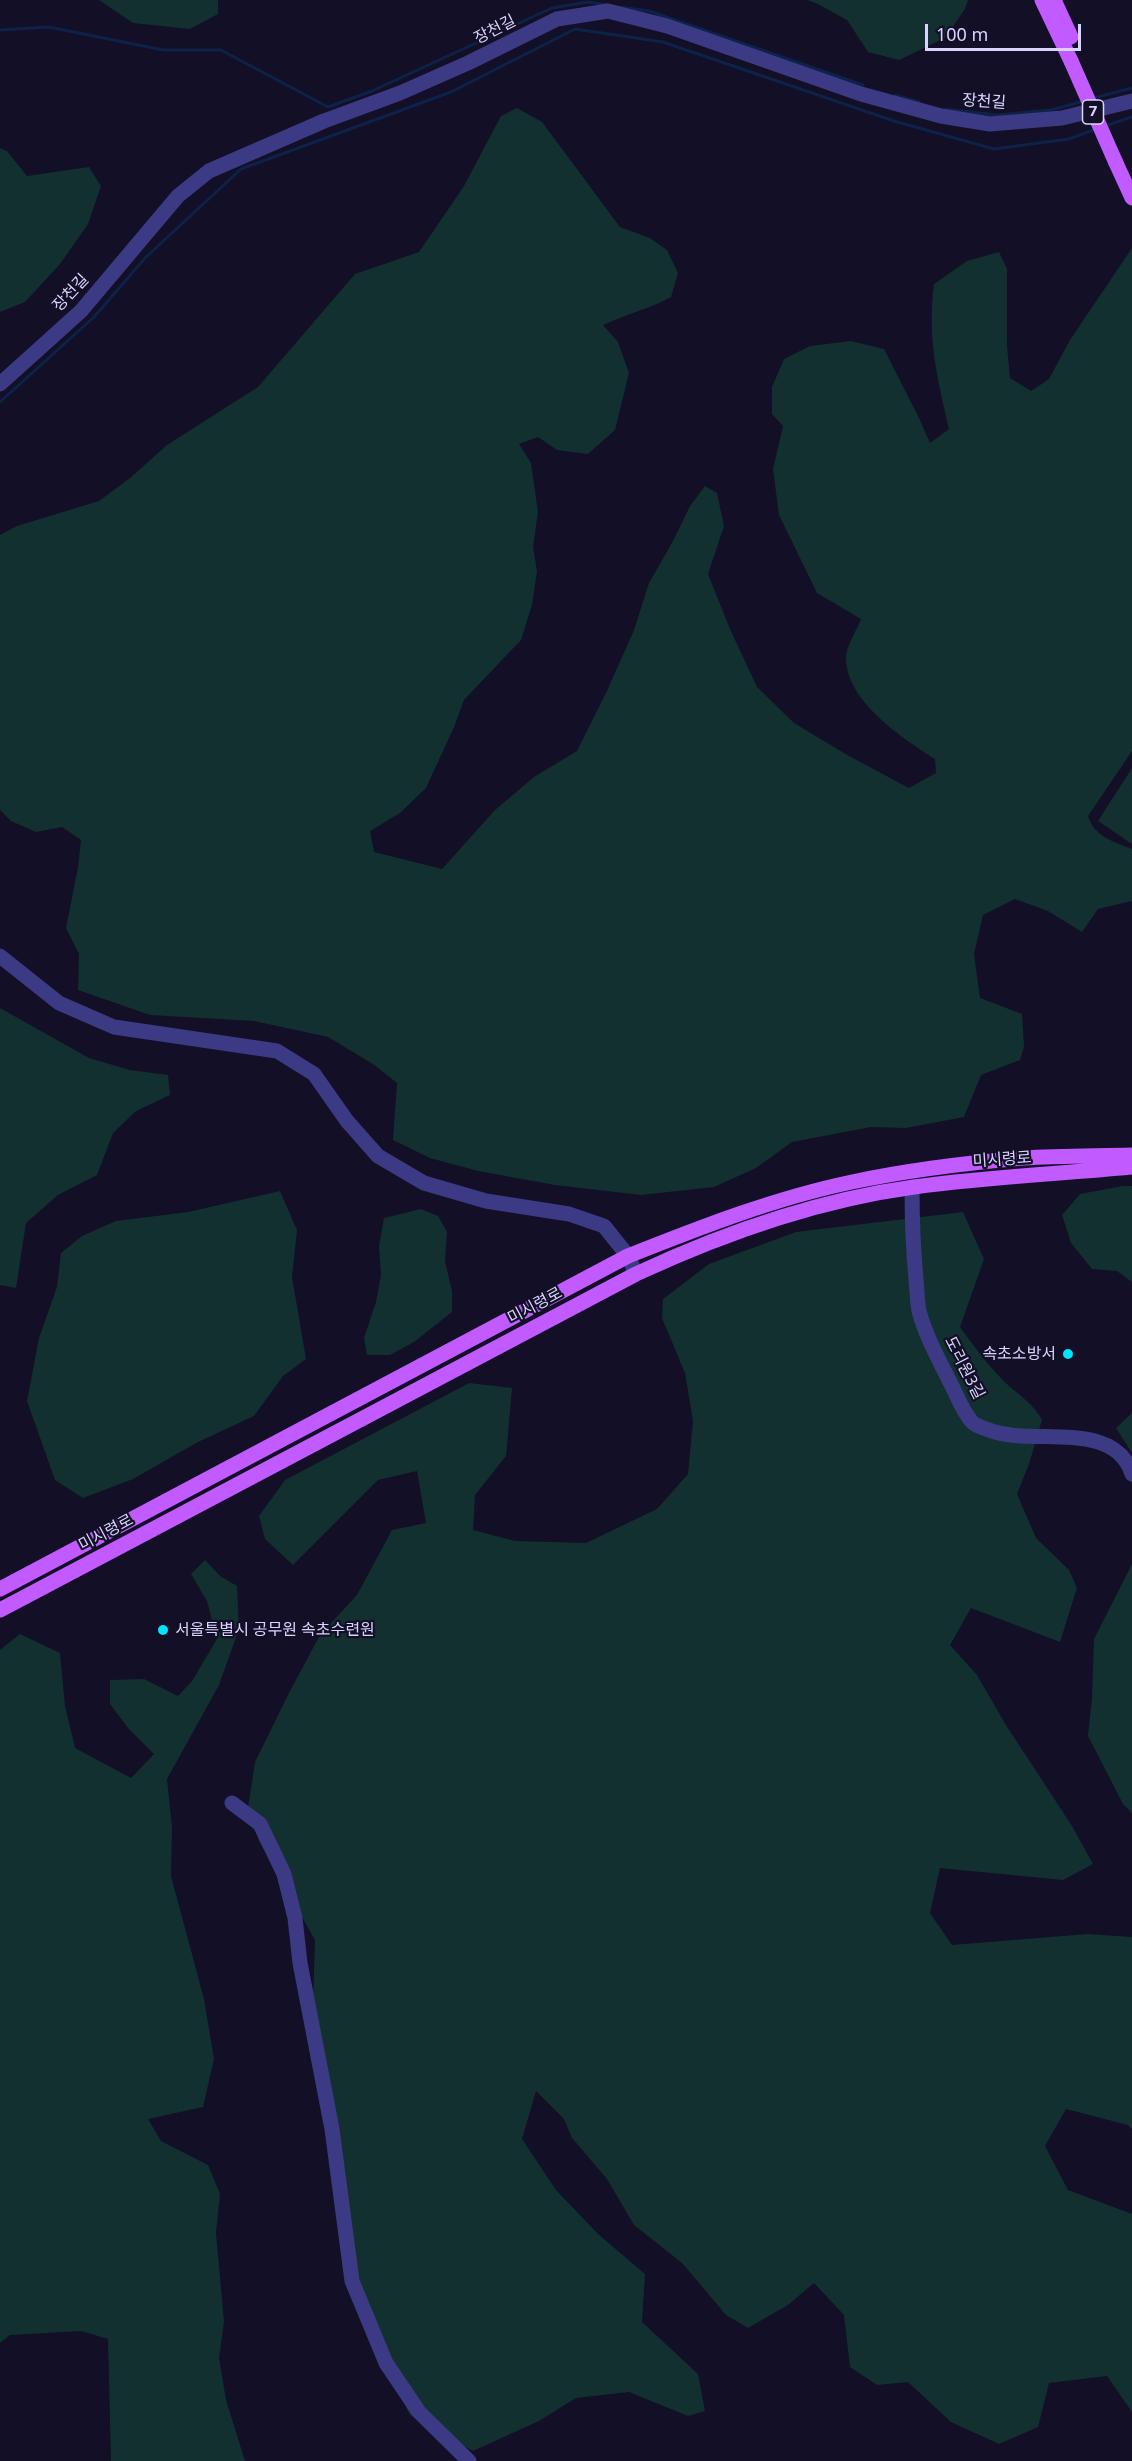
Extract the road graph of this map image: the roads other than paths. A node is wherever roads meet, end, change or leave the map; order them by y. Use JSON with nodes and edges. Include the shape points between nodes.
{"nodes":[{"id":1,"x":1042,"y":0,"type":"edge"},
{"id":2,"x":1054,"y":0,"type":"edge"},
{"id":3,"x":1075,"y":60,"type":"junction"},
{"id":4,"x":1132,"y":101,"type":"edge"},
{"id":5,"x":1125,"y":165,"type":"edge"},
{"id":6,"x":1132,"y":198,"type":"edge"},
{"id":7,"x":0,"y":384,"type":"edge"},
{"id":8,"x":0,"y":956,"type":"edge"},
{"id":9,"x":1132,"y":1155,"type":"edge"},
{"id":10,"x":1132,"y":1167,"type":"edge"},
{"id":11,"x":912,"y":1187,"type":"junction"},
{"id":12,"x":628,"y":1256,"type":"junction"},
{"id":13,"x":636,"y":1274,"type":"junction"},
{"id":14,"x":1132,"y":1474,"type":"edge"},
{"id":15,"x":0,"y":1589,"type":"edge"},
{"id":16,"x":0,"y":1610,"type":"edge"},
{"id":17,"x":232,"y":1803,"type":"dead end"},
{"id":18,"x":469,"y":2461,"type":"edge"}],
"edges":[{"from":1,"to":3,"type":"main road","number":"7"},
{"from":2,"to":3,"type":"main road","number":"7"},
{"from":3,"to":5,"type":"main road","number":"7"},
{"from":4,"to":7,"type":"street","name":"장천길","via":[[1062,118],[990,124],[941,116],[861,94],[667,26],[608,11],[557,19],[419,85],[209,171],[178,196],[81,311]]},
{"from":5,"to":6,"type":"main road","number":"7"},
{"from":8,"to":12,"type":"street","via":[[59,1003],[114,1028],[277,1051],[314,1074],[378,1156],[424,1183],[486,1201],[569,1214],[604,1226]]},
{"from":9,"to":12,"type":"main road","name":"미시령로","via":[[1026,1158],[853,1182],[742,1212]]},
{"from":10,"to":11,"type":"main road","name":"미시령로"},
{"from":11,"to":13,"type":"main road","name":"미시령로","via":[[771,1220]]},
{"from":11,"to":14,"type":"street","name":"도리원3길","via":[[912,1245],[919,1310],[928,1337],[973,1423],[1008,1436],[1084,1438],[1104,1443],[1121,1454]]},
{"from":12,"to":13,"type":"street"},
{"from":12,"to":15,"type":"main road","name":"미시령로"},
{"from":13,"to":16,"type":"main road","name":"미시령로"},
{"from":17,"to":18,"type":"street","via":[[260,1824],[284,1874],[296,1918],[302,1974],[332,2129],[352,2281],[386,2363],[419,2412]]}]}
